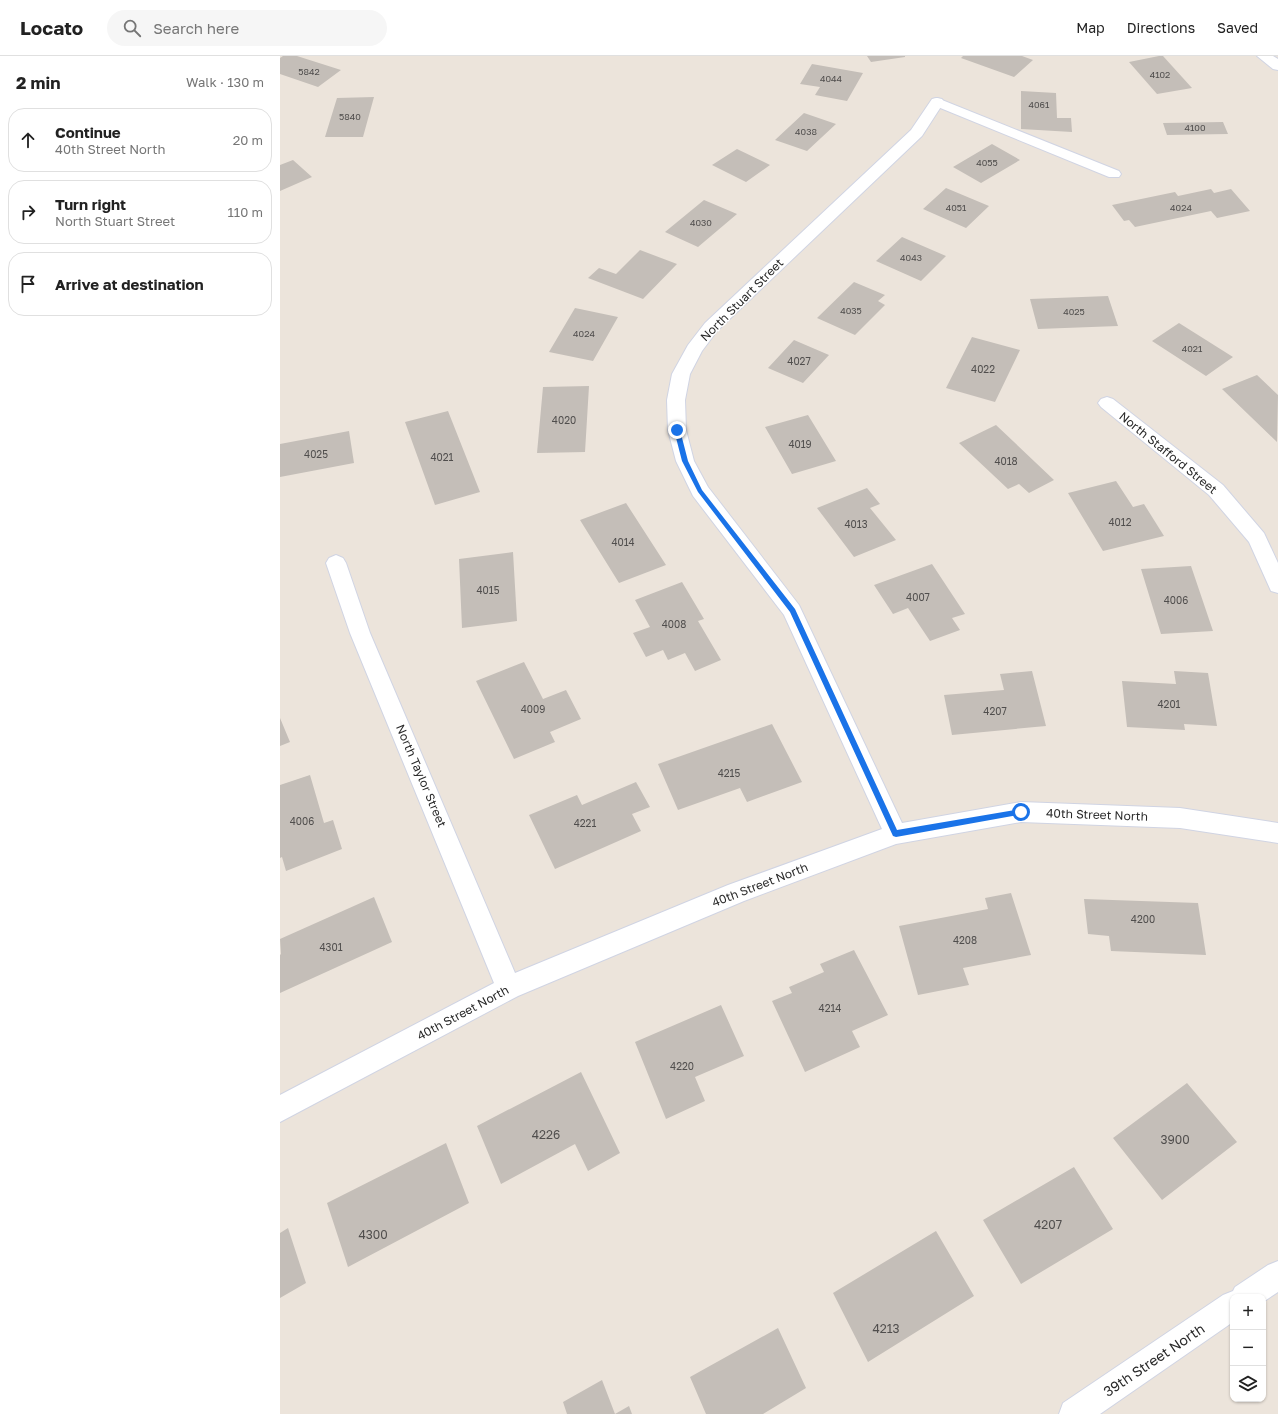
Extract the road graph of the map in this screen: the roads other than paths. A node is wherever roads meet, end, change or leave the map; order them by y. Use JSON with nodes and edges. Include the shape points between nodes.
{"nodes":[{"id":1,"x":1264,"y":56,"type":"edge"},
{"id":2,"x":1278,"y":66,"type":"edge"},
{"id":3,"x":937,"y":102,"type":"joint"},
{"id":4,"x":1114,"y":174,"type":"dead end"},
{"id":5,"x":1107,"y":403,"type":"dead end"},
{"id":6,"x":336,"y":563,"type":"dead end"},
{"id":7,"x":1278,"y":585,"type":"edge"},
{"id":8,"x":1278,"y":833,"type":"edge"},
{"id":9,"x":896,"y":834,"type":"junction"},
{"id":10,"x":509,"y":988,"type":"junction"},
{"id":11,"x":280,"y":1109,"type":"edge"},
{"id":12,"x":1278,"y":1274,"type":"edge"},
{"id":13,"x":1249,"y":1294,"type":"edge"},
{"id":14,"x":1230,"y":1307,"type":"edge"},
{"id":15,"x":1074,"y":1414,"type":"edge"}],
"edges":[{"from":1,"to":2,"type":"street"},
{"from":3,"to":4,"type":"lane"},
{"from":3,"to":9,"type":"street","name":"North Stuart Street","via":[[917,133],[711,327],[694,349],[681,374],[676,400],[677,430],[685,461],[700,491],[792,611]]},
{"from":5,"to":7,"type":"street","name":"North Stafford Street","via":[[1216,490],[1257,538]]},
{"from":6,"to":10,"type":"street","name":"North Taylor Street","via":[[360,633]]},
{"from":8,"to":9,"type":"street","name":"40th Street North","via":[[1180,818],[1021,812]]},
{"from":9,"to":10,"type":"street","name":"40th Street North","via":[[736,893]]},
{"from":10,"to":11,"type":"street","name":"40th Street North"},
{"from":12,"to":13,"type":"street"},
{"from":14,"to":15,"type":"street","name":"39th Street North"}]}
